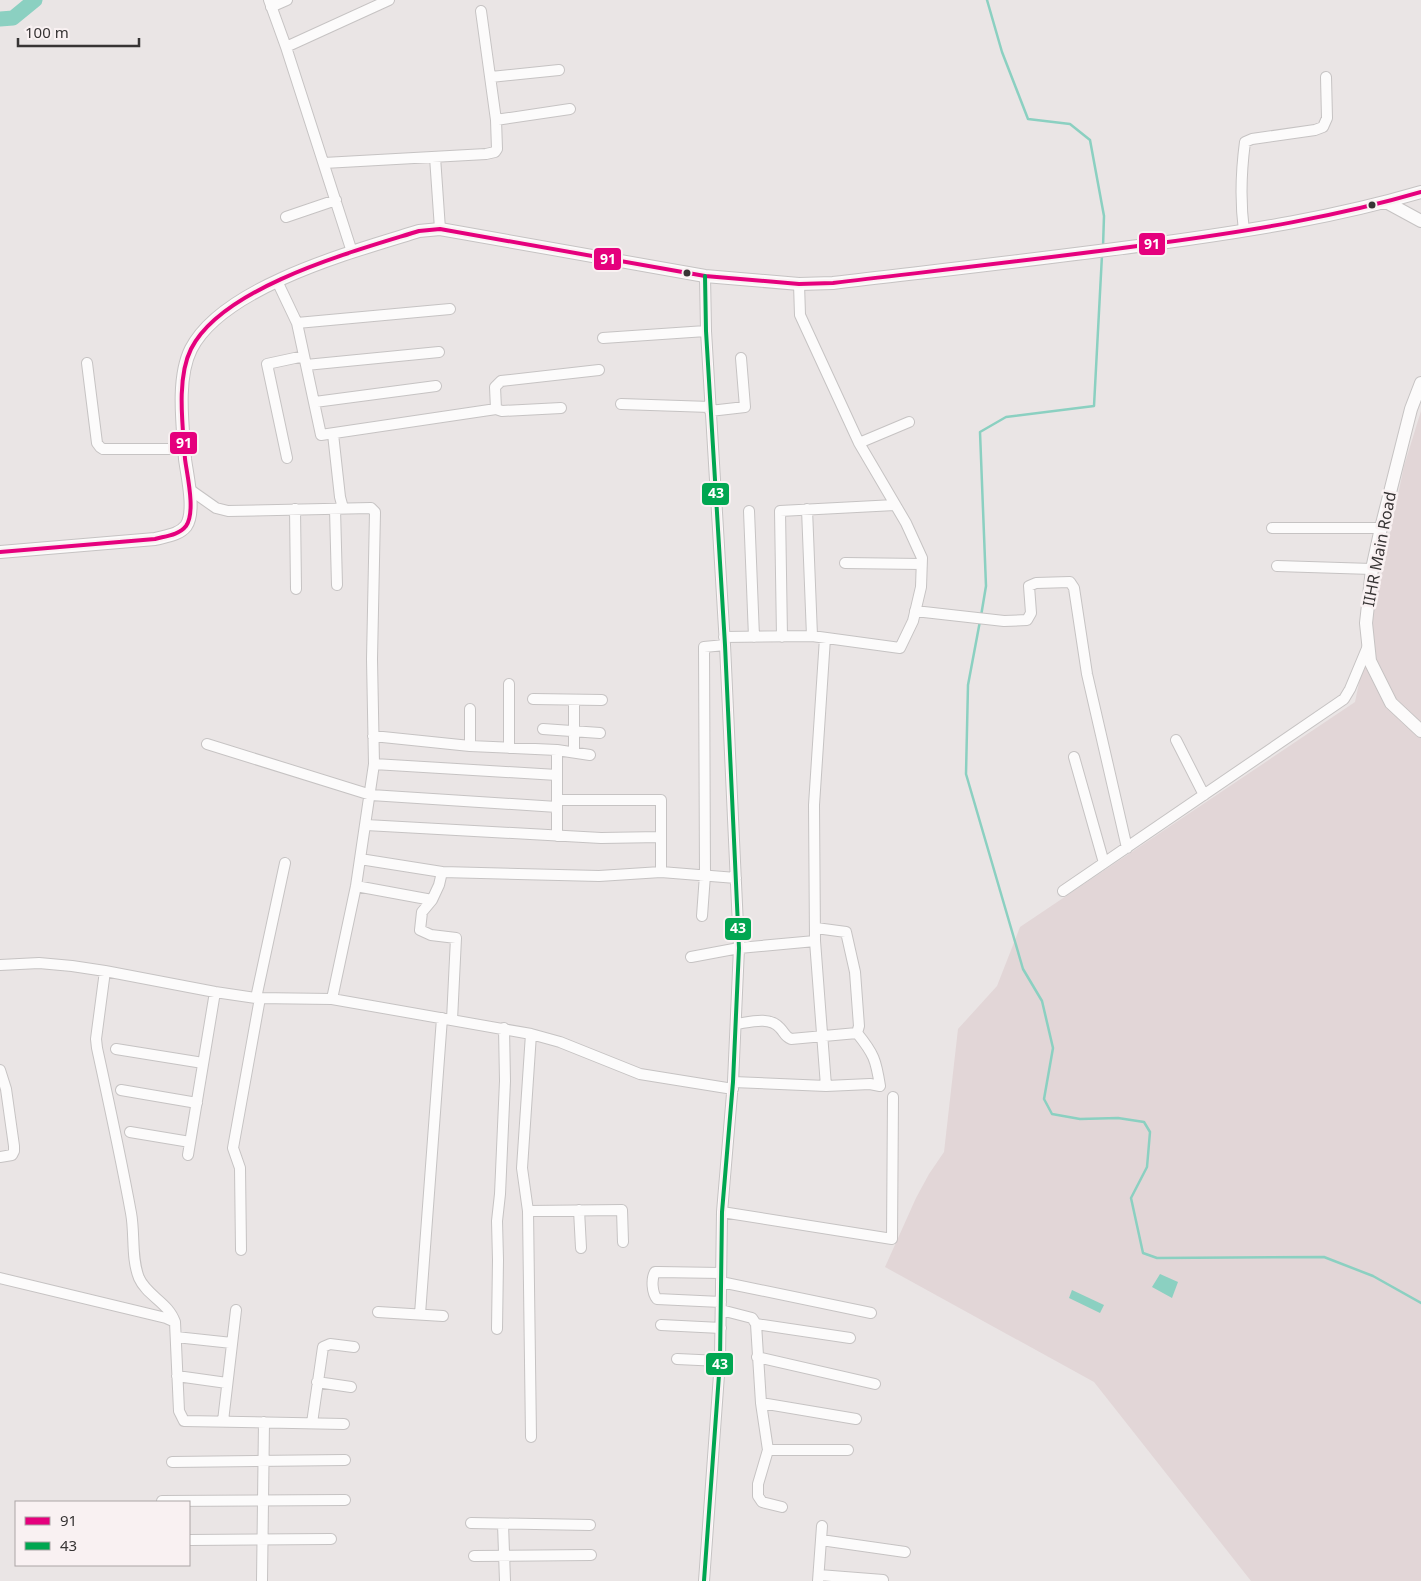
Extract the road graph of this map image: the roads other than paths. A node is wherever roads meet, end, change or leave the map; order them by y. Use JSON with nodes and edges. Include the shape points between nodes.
{"nodes":[{"id":1,"x":287,"y":0,"type":"edge"},
{"id":2,"x":389,"y":0,"type":"edge"},
{"id":3,"x":270,"y":4,"type":"edge"},
{"id":4,"x":481,"y":12,"type":"dead end"},
{"id":5,"x":286,"y":47,"type":"junction"},
{"id":6,"x":559,"y":70,"type":"dead end"},
{"id":7,"x":1326,"y":77,"type":"dead end"},
{"id":8,"x":490,"y":78,"type":"junction"},
{"id":9,"x":570,"y":109,"type":"dead end"},
{"id":10,"x":496,"y":120,"type":"junction"},
{"id":11,"x":435,"y":157,"type":"junction"},
{"id":12,"x":324,"y":163,"type":"junction"},
{"id":13,"x":1421,"y":192,"type":"edge"},
{"id":14,"x":336,"y":200,"type":"junction"},
{"id":15,"x":1386,"y":202,"type":"junction"},
{"id":16,"x":286,"y":217,"type":"dead end"},
{"id":17,"x":1421,"y":221,"type":"edge"},
{"id":18,"x":440,"y":229,"type":"junction"},
{"id":19,"x":1244,"y":231,"type":"junction"},
{"id":20,"x":352,"y":252,"type":"junction"},
{"id":21,"x":705,"y":276,"type":"junction"},
{"id":22,"x":277,"y":281,"type":"junction"},
{"id":23,"x":799,"y":284,"type":"junction"},
{"id":24,"x":450,"y":309,"type":"dead end"},
{"id":25,"x":297,"y":322,"type":"junction"},
{"id":26,"x":706,"y":331,"type":"junction"},
{"id":27,"x":603,"y":338,"type":"dead end"},
{"id":28,"x":439,"y":352,"type":"dead end"},
{"id":29,"x":741,"y":358,"type":"dead end"},
{"id":30,"x":305,"y":360,"type":"junction"},
{"id":31,"x":87,"y":363,"type":"dead end"},
{"id":32,"x":599,"y":370,"type":"dead end"},
{"id":33,"x":1421,"y":383,"type":"edge"},
{"id":34,"x":436,"y":386,"type":"dead end"},
{"id":35,"x":315,"y":402,"type":"junction"},
{"id":36,"x":621,"y":404,"type":"dead end"},
{"id":37,"x":561,"y":408,"type":"dead end"},
{"id":38,"x":496,"y":409,"type":"junction"},
{"id":39,"x":710,"y":409,"type":"junction"},
{"id":40,"x":909,"y":422,"type":"dead end"},
{"id":41,"x":334,"y":434,"type":"junction"},
{"id":42,"x":859,"y":443,"type":"junction"},
{"id":43,"x":185,"y":449,"type":"junction"},
{"id":44,"x":288,"y":458,"type":"dead end"},
{"id":45,"x":190,"y":489,"type":"junction"},
{"id":46,"x":895,"y":505,"type":"junction"},
{"id":47,"x":295,"y":509,"type":"junction"},
{"id":48,"x":339,"y":509,"type":"junction"},
{"id":49,"x":807,"y":509,"type":"junction"},
{"id":50,"x":750,"y":511,"type":"dead end"},
{"id":51,"x":1272,"y":528,"type":"dead end"},
{"id":52,"x":1381,"y":528,"type":"junction"},
{"id":53,"x":0,"y":552,"type":"edge"},
{"id":54,"x":845,"y":563,"type":"dead end"},
{"id":55,"x":922,"y":564,"type":"junction"},
{"id":56,"x":1277,"y":566,"type":"dead end"},
{"id":57,"x":1372,"y":569,"type":"junction"},
{"id":58,"x":337,"y":585,"type":"dead end"},
{"id":59,"x":296,"y":589,"type":"dead end"},
{"id":60,"x":915,"y":611,"type":"junction"},
{"id":61,"x":812,"y":636,"type":"junction"},
{"id":62,"x":754,"y":637,"type":"junction"},
{"id":63,"x":782,"y":637,"type":"junction"},
{"id":64,"x":825,"y":638,"type":"junction"},
{"id":65,"x":724,"y":641,"type":"junction"},
{"id":66,"x":1368,"y":646,"type":"junction"},
{"id":67,"x":509,"y":684,"type":"dead end"},
{"id":68,"x":533,"y":699,"type":"dead end"},
{"id":69,"x":574,"y":700,"type":"junction"},
{"id":70,"x":602,"y":700,"type":"dead end"},
{"id":71,"x":470,"y":709,"type":"dead end"},
{"id":72,"x":542,"y":729,"type":"dead end"},
{"id":73,"x":574,"y":731,"type":"junction"},
{"id":74,"x":1421,"y":731,"type":"edge"},
{"id":75,"x":600,"y":732,"type":"dead end"},
{"id":76,"x":373,"y":736,"type":"junction"},
{"id":77,"x":1176,"y":740,"type":"dead end"},
{"id":78,"x":207,"y":744,"type":"dead end"},
{"id":79,"x":470,"y":746,"type":"junction"},
{"id":80,"x":509,"y":748,"type":"junction"},
{"id":81,"x":557,"y":750,"type":"junction"},
{"id":82,"x":574,"y":752,"type":"junction"},
{"id":83,"x":590,"y":755,"type":"dead end"},
{"id":84,"x":1074,"y":757,"type":"dead end"},
{"id":85,"x":374,"y":764,"type":"junction"},
{"id":86,"x":557,"y":774,"type":"junction"},
{"id":87,"x":370,"y":795,"type":"junction"},
{"id":88,"x":1204,"y":795,"type":"junction"},
{"id":89,"x":557,"y":804,"type":"junction"},
{"id":90,"x":366,"y":825,"type":"junction"},
{"id":91,"x":557,"y":836,"type":"junction"},
{"id":92,"x":661,"y":837,"type":"junction"},
{"id":93,"x":1127,"y":848,"type":"junction"},
{"id":94,"x":360,"y":859,"type":"junction"},
{"id":95,"x":285,"y":863,"type":"dead end"},
{"id":96,"x":1104,"y":863,"type":"junction"},
{"id":97,"x":442,"y":872,"type":"junction"},
{"id":98,"x":661,"y":872,"type":"junction"},
{"id":99,"x":705,"y":876,"type":"junction"},
{"id":100,"x":736,"y":878,"type":"junction"},
{"id":101,"x":356,"y":886,"type":"junction"},
{"id":102,"x":1063,"y":891,"type":"dead end"},
{"id":103,"x":432,"y":900,"type":"junction"},
{"id":104,"x":702,"y":916,"type":"dead end"},
{"id":105,"x":816,"y":928,"type":"junction"},
{"id":106,"x":815,"y":941,"type":"junction"},
{"id":107,"x":739,"y":948,"type":"junction"},
{"id":108,"x":691,"y":957,"type":"dead end"},
{"id":109,"x":0,"y":965,"type":"edge"},
{"id":110,"x":105,"y":970,"type":"junction"},
{"id":111,"x":215,"y":992,"type":"junction"},
{"id":112,"x":258,"y":998,"type":"junction"},
{"id":113,"x":332,"y":999,"type":"junction"},
{"id":114,"x":447,"y":1019,"type":"junction"},
{"id":115,"x":737,"y":1024,"type":"junction"},
{"id":116,"x":504,"y":1028,"type":"junction"},
{"id":117,"x":857,"y":1033,"type":"junction"},
{"id":118,"x":531,"y":1034,"type":"junction"},
{"id":119,"x":824,"y":1035,"type":"junction"},
{"id":120,"x":116,"y":1049,"type":"dead end"},
{"id":121,"x":203,"y":1063,"type":"junction"},
{"id":122,"x":0,"y":1070,"type":"edge"},
{"id":123,"x":733,"y":1085,"type":"junction"},
{"id":124,"x":826,"y":1086,"type":"junction"},
{"id":125,"x":121,"y":1090,"type":"dead end"},
{"id":126,"x":894,"y":1097,"type":"dead end"},
{"id":127,"x":197,"y":1103,"type":"junction"},
{"id":128,"x":130,"y":1132,"type":"dead end"},
{"id":129,"x":190,"y":1142,"type":"junction"},
{"id":130,"x":188,"y":1155,"type":"dead end"},
{"id":131,"x":0,"y":1156,"type":"edge"},
{"id":132,"x":579,"y":1210,"type":"junction"},
{"id":133,"x":528,"y":1211,"type":"junction"},
{"id":134,"x":722,"y":1212,"type":"junction"},
{"id":135,"x":623,"y":1242,"type":"dead end"},
{"id":136,"x":581,"y":1248,"type":"dead end"},
{"id":137,"x":241,"y":1250,"type":"dead end"},
{"id":138,"x":0,"y":1278,"type":"edge"},
{"id":139,"x":721,"y":1278,"type":"junction"},
{"id":140,"x":721,"y":1306,"type":"junction"},
{"id":141,"x":236,"y":1310,"type":"dead end"},
{"id":142,"x":378,"y":1312,"type":"dead end"},
{"id":143,"x":871,"y":1313,"type":"dead end"},
{"id":144,"x":420,"y":1314,"type":"junction"},
{"id":145,"x":443,"y":1316,"type":"dead end"},
{"id":146,"x":174,"y":1322,"type":"junction"},
{"id":147,"x":756,"y":1324,"type":"junction"},
{"id":148,"x":661,"y":1325,"type":"dead end"},
{"id":149,"x":721,"y":1328,"type":"junction"},
{"id":150,"x":498,"y":1329,"type":"dead end"},
{"id":151,"x":176,"y":1337,"type":"junction"},
{"id":152,"x":850,"y":1338,"type":"dead end"},
{"id":153,"x":232,"y":1343,"type":"junction"},
{"id":154,"x":354,"y":1347,"type":"dead end"},
{"id":155,"x":757,"y":1357,"type":"junction"},
{"id":156,"x":677,"y":1359,"type":"dead end"},
{"id":157,"x":720,"y":1361,"type":"junction"},
{"id":158,"x":177,"y":1376,"type":"junction"},
{"id":159,"x":317,"y":1382,"type":"junction"},
{"id":160,"x":227,"y":1383,"type":"junction"},
{"id":161,"x":875,"y":1384,"type":"dead end"},
{"id":162,"x":351,"y":1387,"type":"dead end"},
{"id":163,"x":761,"y":1402,"type":"junction"},
{"id":164,"x":856,"y":1419,"type":"dead end"},
{"id":165,"x":223,"y":1422,"type":"junction"},
{"id":166,"x":264,"y":1422,"type":"junction"},
{"id":167,"x":312,"y":1424,"type":"junction"},
{"id":168,"x":344,"y":1424,"type":"dead end"},
{"id":169,"x":531,"y":1437,"type":"dead end"},
{"id":170,"x":768,"y":1450,"type":"junction"},
{"id":171,"x":848,"y":1450,"type":"dead end"},
{"id":172,"x":345,"y":1460,"type":"dead end"},
{"id":173,"x":264,"y":1461,"type":"junction"},
{"id":174,"x":172,"y":1462,"type":"dead end"},
{"id":175,"x":263,"y":1500,"type":"junction"},
{"id":176,"x":345,"y":1500,"type":"dead end"},
{"id":177,"x":162,"y":1501,"type":"dead end"},
{"id":178,"x":782,"y":1508,"type":"dead end"},
{"id":179,"x":472,"y":1523,"type":"dead end"},
{"id":180,"x":503,"y":1524,"type":"junction"},
{"id":181,"x":590,"y":1525,"type":"dead end"},
{"id":182,"x":822,"y":1526,"type":"dead end"},
{"id":183,"x":331,"y":1539,"type":"dead end"},
{"id":184,"x":190,"y":1540,"type":"edge"},
{"id":185,"x":263,"y":1540,"type":"junction"},
{"id":186,"x":821,"y":1540,"type":"junction"},
{"id":187,"x":906,"y":1552,"type":"dead end"},
{"id":188,"x":474,"y":1556,"type":"dead end"},
{"id":189,"x":504,"y":1556,"type":"junction"},
{"id":190,"x":591,"y":1556,"type":"dead end"},
{"id":191,"x":819,"y":1578,"type":"edge"},
{"id":192,"x":884,"y":1580,"type":"edge"},
{"id":193,"x":262,"y":1581,"type":"edge"},
{"id":194,"x":505,"y":1581,"type":"edge"},
{"id":195,"x":704,"y":1581,"type":"edge"}],
"edges":[{"from":1,"to":3,"type":"street"},
{"from":2,"to":5,"type":"street"},
{"from":3,"to":5,"type":"street"},
{"from":4,"to":8,"type":"street"},
{"from":5,"to":12,"type":"street"},
{"from":6,"to":8,"type":"street"},
{"from":7,"to":19,"type":"street","via":[[1327,118],[1323,128],[1245,142],[1241,168]]},
{"from":8,"to":10,"type":"street"},
{"from":9,"to":10,"type":"street"},
{"from":10,"to":11,"type":"street","via":[[497,149],[494,152]]},
{"from":11,"to":12,"type":"street"},
{"from":11,"to":18,"type":"street"},
{"from":12,"to":14,"type":"street"},
{"from":13,"to":15,"type":"main road"},
{"from":14,"to":16,"type":"street"},
{"from":14,"to":20,"type":"street"},
{"from":15,"to":17,"type":"main road"},
{"from":15,"to":19,"type":"main road"},
{"from":18,"to":20,"type":"main road","via":[[419,231]]},
{"from":18,"to":21,"type":"main road"},
{"from":19,"to":23,"type":"main road","via":[[1103,251],[833,283]]},
{"from":20,"to":22,"type":"main road"},
{"from":21,"to":23,"type":"main road"},
{"from":21,"to":26,"type":"street"},
{"from":22,"to":25,"type":"street"},
{"from":22,"to":43,"type":"main road","via":[[222,313],[190,350],[182,403]]},
{"from":23,"to":42,"type":"street","via":[[800,314]]},
{"from":24,"to":25,"type":"street"},
{"from":25,"to":30,"type":"street"},
{"from":26,"to":27,"type":"street"},
{"from":26,"to":39,"type":"street"},
{"from":28,"to":30,"type":"street"},
{"from":29,"to":39,"type":"street","via":[[744,407]]},
{"from":30,"to":35,"type":"street"},
{"from":30,"to":44,"type":"street","via":[[267,364]]},
{"from":31,"to":43,"type":"street","via":[[100,447]]},
{"from":32,"to":38,"type":"street","via":[[501,381],[495,387]]},
{"from":33,"to":52,"type":"main road","name":"IIHR Main Road"},
{"from":34,"to":35,"type":"street"},
{"from":35,"to":41,"type":"street","via":[[321,435]]},
{"from":36,"to":39,"type":"street"},
{"from":37,"to":38,"type":"street"},
{"from":38,"to":41,"type":"street"},
{"from":39,"to":65,"type":"street"},
{"from":40,"to":42,"type":"street"},
{"from":41,"to":48,"type":"street"},
{"from":42,"to":46,"type":"street"},
{"from":43,"to":45,"type":"main road"},
{"from":45,"to":47,"type":"street","via":[[216,508]]},
{"from":45,"to":53,"type":"main road","via":[[188,524],[174,534]]},
{"from":46,"to":49,"type":"street"},
{"from":46,"to":55,"type":"street"},
{"from":47,"to":48,"type":"street"},
{"from":47,"to":59,"type":"street"},
{"from":48,"to":58,"type":"street"},
{"from":48,"to":76,"type":"street","via":[[371,508],[375,512]]},
{"from":49,"to":61,"type":"street"},
{"from":49,"to":63,"type":"street","via":[[780,511]]},
{"from":50,"to":62,"type":"street"},
{"from":51,"to":52,"type":"street"},
{"from":52,"to":57,"type":"main road","name":"IIHR Main Road"},
{"from":54,"to":55,"type":"street"},
{"from":55,"to":60,"type":"street"},
{"from":56,"to":57,"type":"street"},
{"from":57,"to":66,"type":"main road","name":"IIHR Main Road","via":[[1366,623]]},
{"from":60,"to":64,"type":"street","via":[[900,648]]},
{"from":60,"to":93,"type":"street","via":[[1004,621],[1027,620],[1031,613],[1029,586],[1070,582],[1074,588],[1087,674]]},
{"from":61,"to":63,"type":"street"},
{"from":61,"to":64,"type":"street"},
{"from":62,"to":63,"type":"street"},
{"from":62,"to":65,"type":"street"},
{"from":64,"to":105,"type":"street","via":[[814,805]]},
{"from":65,"to":99,"type":"street","via":[[704,647]]},
{"from":65,"to":100,"type":"street"},
{"from":66,"to":74,"type":"main road","name":"IIHR Main Road","via":[[1370,661],[1391,703]]},
{"from":66,"to":88,"type":"street","via":[[1344,699]]},
{"from":67,"to":80,"type":"street"},
{"from":68,"to":69,"type":"street"},
{"from":69,"to":70,"type":"street"},
{"from":69,"to":73,"type":"street"},
{"from":71,"to":79,"type":"street"},
{"from":72,"to":73,"type":"street"},
{"from":73,"to":75,"type":"street"},
{"from":73,"to":82,"type":"street"},
{"from":76,"to":79,"type":"street"},
{"from":76,"to":85,"type":"street"},
{"from":77,"to":88,"type":"street"},
{"from":78,"to":87,"type":"street"},
{"from":79,"to":80,"type":"street"},
{"from":80,"to":81,"type":"street"},
{"from":81,"to":82,"type":"street"},
{"from":81,"to":86,"type":"street"},
{"from":82,"to":83,"type":"street"},
{"from":84,"to":96,"type":"street"},
{"from":85,"to":86,"type":"street"},
{"from":85,"to":87,"type":"street"},
{"from":86,"to":89,"type":"street"},
{"from":87,"to":89,"type":"street"},
{"from":87,"to":90,"type":"street"},
{"from":88,"to":93,"type":"street"},
{"from":89,"to":91,"type":"street"},
{"from":89,"to":92,"type":"street","via":[[661,800]]},
{"from":90,"to":91,"type":"street"},
{"from":90,"to":94,"type":"street"},
{"from":91,"to":92,"type":"street"},
{"from":92,"to":98,"type":"street"},
{"from":93,"to":96,"type":"street"},
{"from":94,"to":97,"type":"street"},
{"from":94,"to":101,"type":"street"},
{"from":95,"to":112,"type":"street"},
{"from":96,"to":102,"type":"street"},
{"from":97,"to":98,"type":"street","via":[[599,876]]},
{"from":97,"to":103,"type":"street"},
{"from":98,"to":99,"type":"street"},
{"from":99,"to":100,"type":"street"},
{"from":99,"to":104,"type":"street"},
{"from":100,"to":107,"type":"street"},
{"from":101,"to":103,"type":"street"},
{"from":101,"to":113,"type":"street"},
{"from":103,"to":114,"type":"street","via":[[422,912],[420,930],[456,938]]},
{"from":105,"to":106,"type":"street"},
{"from":105,"to":117,"type":"street","via":[[846,932],[855,972]]},
{"from":106,"to":107,"type":"street"},
{"from":106,"to":119,"type":"street"},
{"from":107,"to":108,"type":"street"},
{"from":107,"to":115,"type":"street"},
{"from":109,"to":110,"type":"street","via":[[39,963]]},
{"from":110,"to":111,"type":"street"},
{"from":110,"to":146,"type":"street","via":[[96,1039],[132,1216],[136,1266],[144,1285],[166,1306]]},
{"from":111,"to":112,"type":"street"},
{"from":111,"to":121,"type":"street"},
{"from":112,"to":113,"type":"street"},
{"from":112,"to":137,"type":"street","via":[[232,1148],[240,1168]]},
{"from":113,"to":114,"type":"street"},
{"from":114,"to":116,"type":"street"},
{"from":114,"to":144,"type":"street"},
{"from":115,"to":119,"type":"street","via":[[762,1020],[773,1023],[791,1039]]},
{"from":115,"to":123,"type":"street"},
{"from":116,"to":118,"type":"street"},
{"from":116,"to":150,"type":"street","via":[[506,1080],[497,1221]]},
{"from":117,"to":119,"type":"street"},
{"from":117,"to":124,"type":"street","via":[[872,1052],[880,1086]]},
{"from":118,"to":123,"type":"street","via":[[640,1074]]},
{"from":118,"to":133,"type":"street","via":[[522,1168]]},
{"from":119,"to":124,"type":"street"},
{"from":120,"to":121,"type":"street"},
{"from":121,"to":127,"type":"street"},
{"from":122,"to":131,"type":"street","via":[[14,1146],[12,1155]]},
{"from":123,"to":124,"type":"street"},
{"from":123,"to":134,"type":"street"},
{"from":125,"to":127,"type":"street"},
{"from":126,"to":134,"type":"street","via":[[892,1239]]},
{"from":127,"to":129,"type":"street"},
{"from":128,"to":129,"type":"street"},
{"from":129,"to":130,"type":"street"},
{"from":132,"to":133,"type":"street"},
{"from":132,"to":135,"type":"street","via":[[622,1210]]},
{"from":132,"to":136,"type":"street"},
{"from":133,"to":169,"type":"street"},
{"from":134,"to":139,"type":"street"},
{"from":138,"to":146,"type":"street"},
{"from":139,"to":140,"type":"street"},
{"from":139,"to":140,"type":"street","via":[[658,1272],[653,1275],[657,1299]]},
{"from":139,"to":143,"type":"street"},
{"from":140,"to":147,"type":"street","via":[[752,1318]]},
{"from":140,"to":149,"type":"street"},
{"from":141,"to":153,"type":"street"},
{"from":142,"to":144,"type":"street"},
{"from":144,"to":145,"type":"street"},
{"from":146,"to":151,"type":"street"},
{"from":147,"to":152,"type":"street"},
{"from":147,"to":155,"type":"street"},
{"from":148,"to":149,"type":"street"},
{"from":149,"to":157,"type":"street"},
{"from":151,"to":153,"type":"street"},
{"from":151,"to":158,"type":"street"},
{"from":153,"to":160,"type":"street"},
{"from":154,"to":159,"type":"street","via":[[330,1344],[323,1347]]},
{"from":155,"to":161,"type":"street"},
{"from":155,"to":163,"type":"street"},
{"from":156,"to":157,"type":"street"},
{"from":157,"to":195,"type":"street"},
{"from":158,"to":160,"type":"street"},
{"from":158,"to":165,"type":"street","via":[[179,1411],[184,1421]]},
{"from":159,"to":162,"type":"street"},
{"from":159,"to":167,"type":"street"},
{"from":160,"to":165,"type":"street"},
{"from":163,"to":164,"type":"street"},
{"from":163,"to":170,"type":"street"},
{"from":165,"to":166,"type":"street"},
{"from":166,"to":167,"type":"street"},
{"from":166,"to":173,"type":"street"},
{"from":167,"to":168,"type":"street"},
{"from":170,"to":171,"type":"street"},
{"from":170,"to":178,"type":"street","via":[[758,1484],[758,1496],[762,1502]]},
{"from":172,"to":173,"type":"street"},
{"from":173,"to":174,"type":"street"},
{"from":173,"to":175,"type":"street"},
{"from":175,"to":176,"type":"street"},
{"from":175,"to":177,"type":"street"},
{"from":175,"to":185,"type":"street"},
{"from":179,"to":180,"type":"street"},
{"from":180,"to":181,"type":"street"},
{"from":180,"to":189,"type":"street"},
{"from":182,"to":186,"type":"street"},
{"from":183,"to":185,"type":"street"},
{"from":184,"to":185,"type":"street"},
{"from":185,"to":193,"type":"street"},
{"from":186,"to":187,"type":"street"},
{"from":186,"to":191,"type":"street"},
{"from":188,"to":189,"type":"street"},
{"from":189,"to":190,"type":"street"},
{"from":189,"to":194,"type":"street"},
{"from":191,"to":192,"type":"street"}]}
